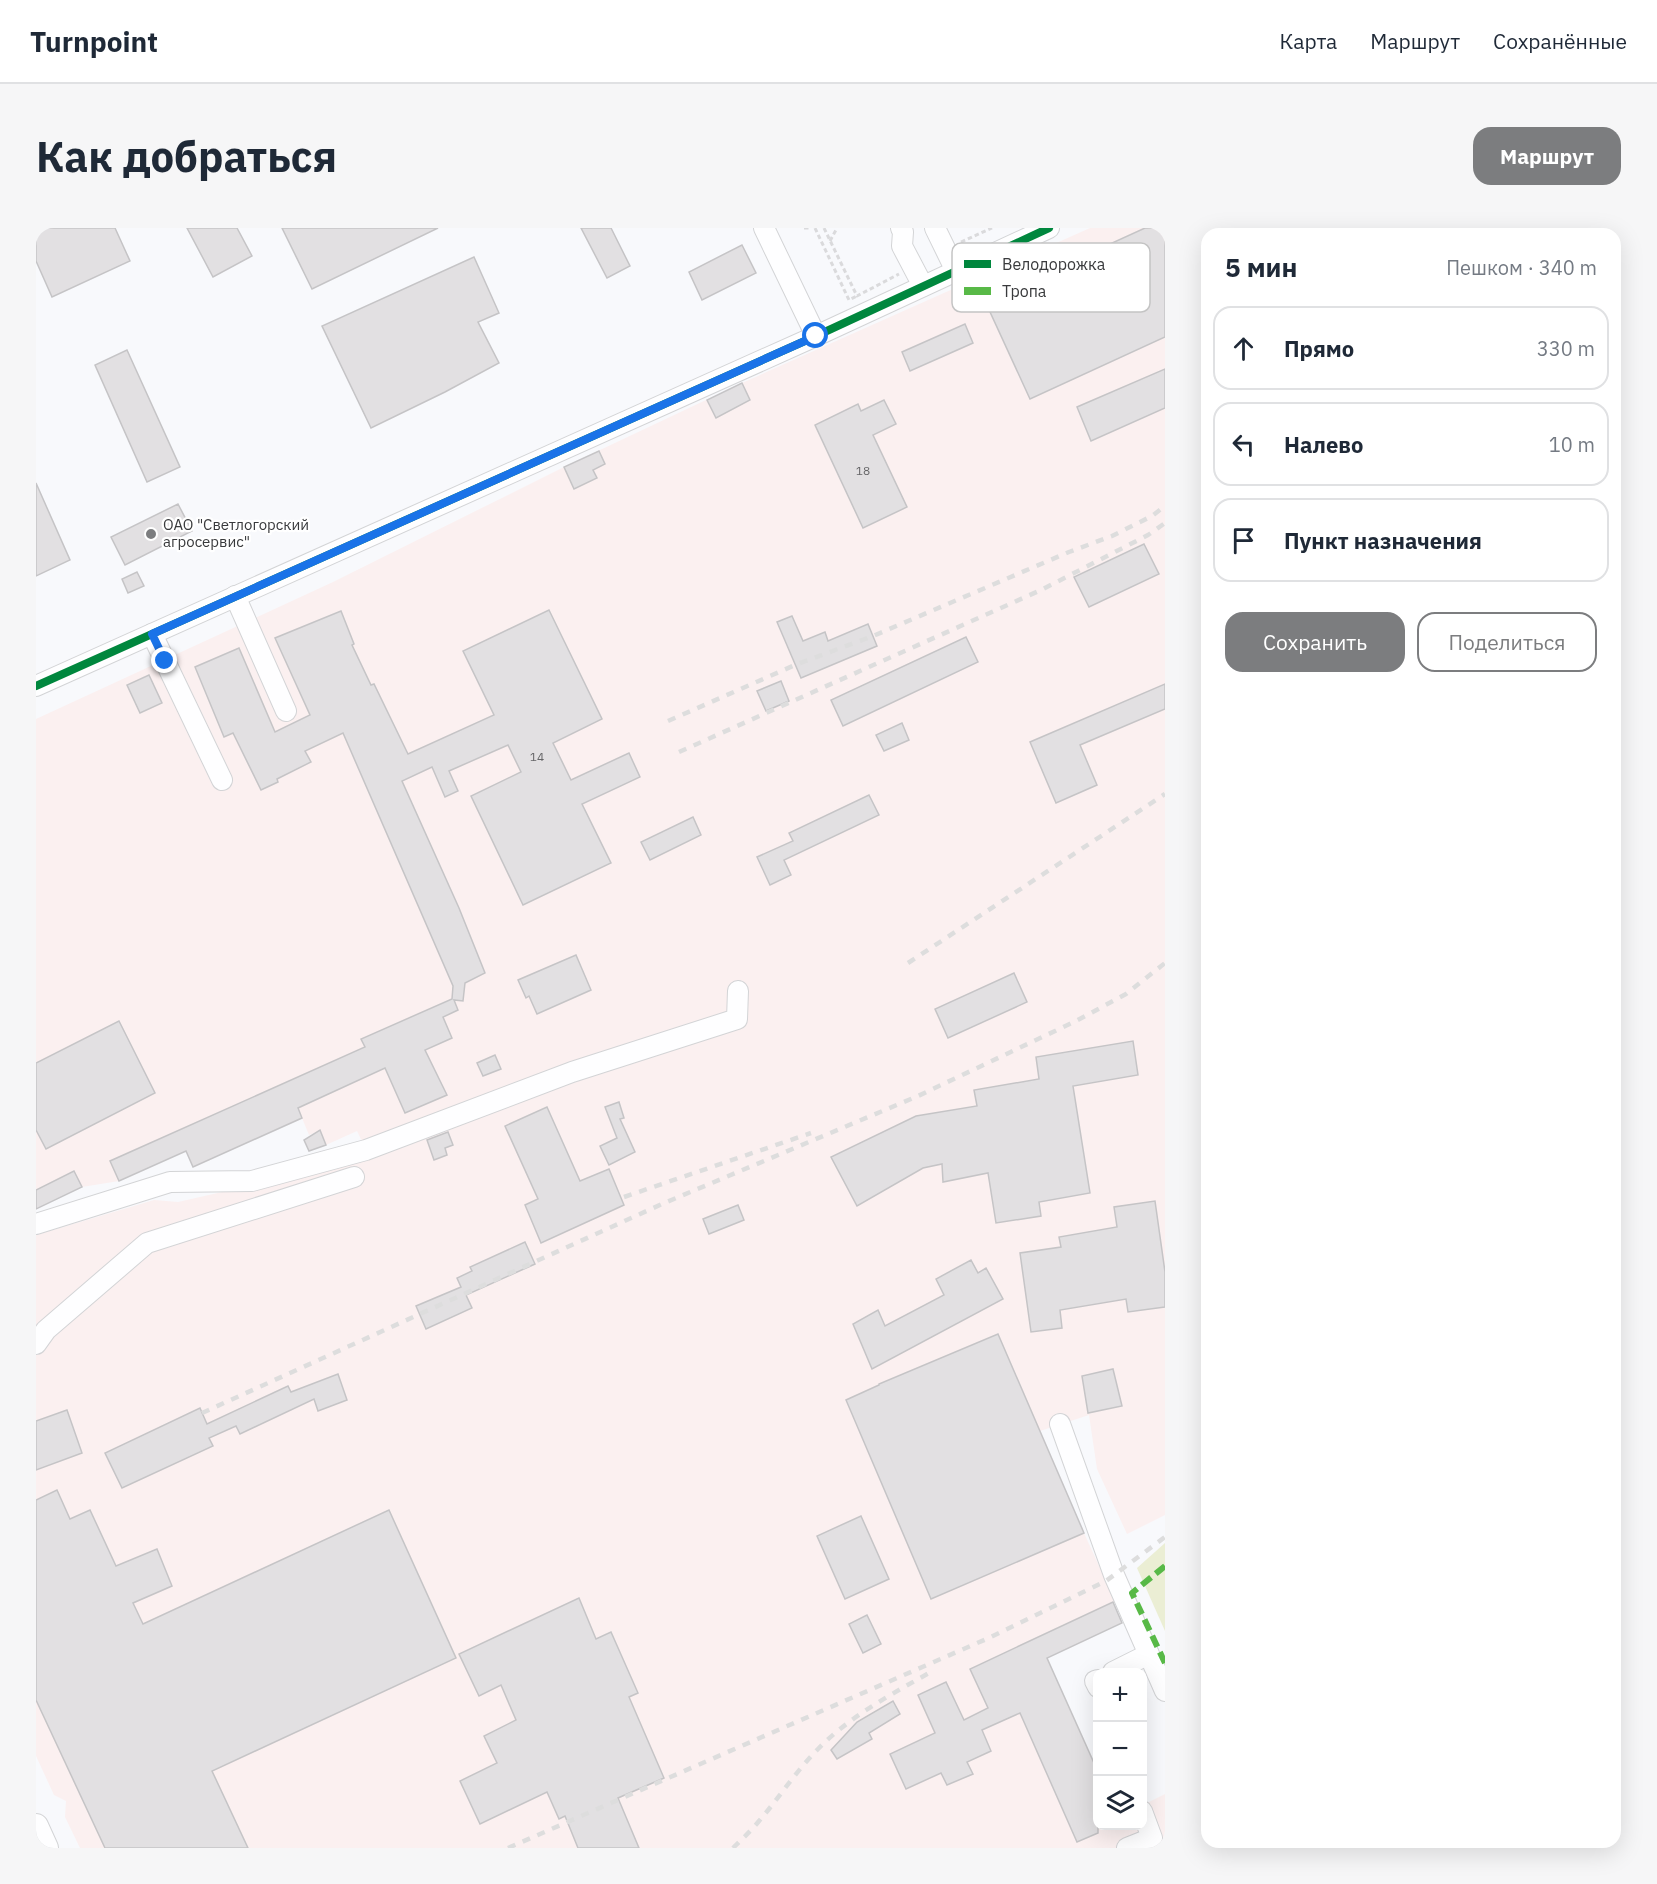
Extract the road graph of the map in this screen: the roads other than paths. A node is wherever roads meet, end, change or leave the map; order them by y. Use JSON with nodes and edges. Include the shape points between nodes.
{"nodes":[{"id":1,"x":764,"y":228,"type":"edge"},
{"id":2,"x":902,"y":228,"type":"edge"},
{"id":3,"x":935,"y":228,"type":"edge"},
{"id":4,"x":1049,"y":228,"type":"edge"},
{"id":5,"x":1017,"y":243,"type":"edge"},
{"id":6,"x":952,"y":263,"type":"edge"},
{"id":7,"x":952,"y":273,"type":"edge"},
{"id":8,"x":923,"y":286,"type":"junction"},
{"id":9,"x":816,"y":336,"type":"junction"},
{"id":10,"x":235,"y":596,"type":"junction"},
{"id":11,"x":152,"y":634,"type":"junction"},
{"id":12,"x":36,"y":686,"type":"edge"},
{"id":13,"x":286,"y":711,"type":"dead end"},
{"id":14,"x":222,"y":780,"type":"dead end"},
{"id":15,"x":738,"y":991,"type":"dead end"},
{"id":16,"x":354,"y":1177,"type":"dead end"},
{"id":17,"x":36,"y":1224,"type":"edge"},
{"id":18,"x":36,"y":1344,"type":"edge"},
{"id":19,"x":1060,"y":1424,"type":"dead end"},
{"id":20,"x":1149,"y":1654,"type":"junction"},
{"id":21,"x":1121,"y":1668,"type":"edge"},
{"id":22,"x":1165,"y":1691,"type":"edge"},
{"id":23,"x":1147,"y":1823,"type":"edge"},
{"id":24,"x":36,"y":1826,"type":"edge"},
{"id":25,"x":46,"y":1848,"type":"edge"},
{"id":26,"x":1127,"y":1848,"type":"edge"}],
"edges":[{"from":1,"to":9,"type":"street"},
{"from":2,"to":8,"type":"street","via":[[902,246]]},
{"from":3,"to":6,"type":"street"},
{"from":4,"to":5,"type":"street"},
{"from":7,"to":8,"type":"street"},
{"from":8,"to":9,"type":"street"},
{"from":9,"to":10,"type":"street"},
{"from":10,"to":11,"type":"street"},
{"from":10,"to":13,"type":"street"},
{"from":11,"to":12,"type":"street"},
{"from":11,"to":14,"type":"street"},
{"from":15,"to":17,"type":"street","via":[[737,1019],[572,1072],[366,1150],[252,1181],[170,1182]]},
{"from":16,"to":18,"type":"street","via":[[147,1243],[46,1330]]},
{"from":19,"to":20,"type":"street","via":[[1114,1575]]},
{"from":20,"to":21,"type":"street"},
{"from":20,"to":22,"type":"street"},
{"from":23,"to":26,"type":"street","via":[[1152,1838]]},
{"from":24,"to":25,"type":"main road"}]}
